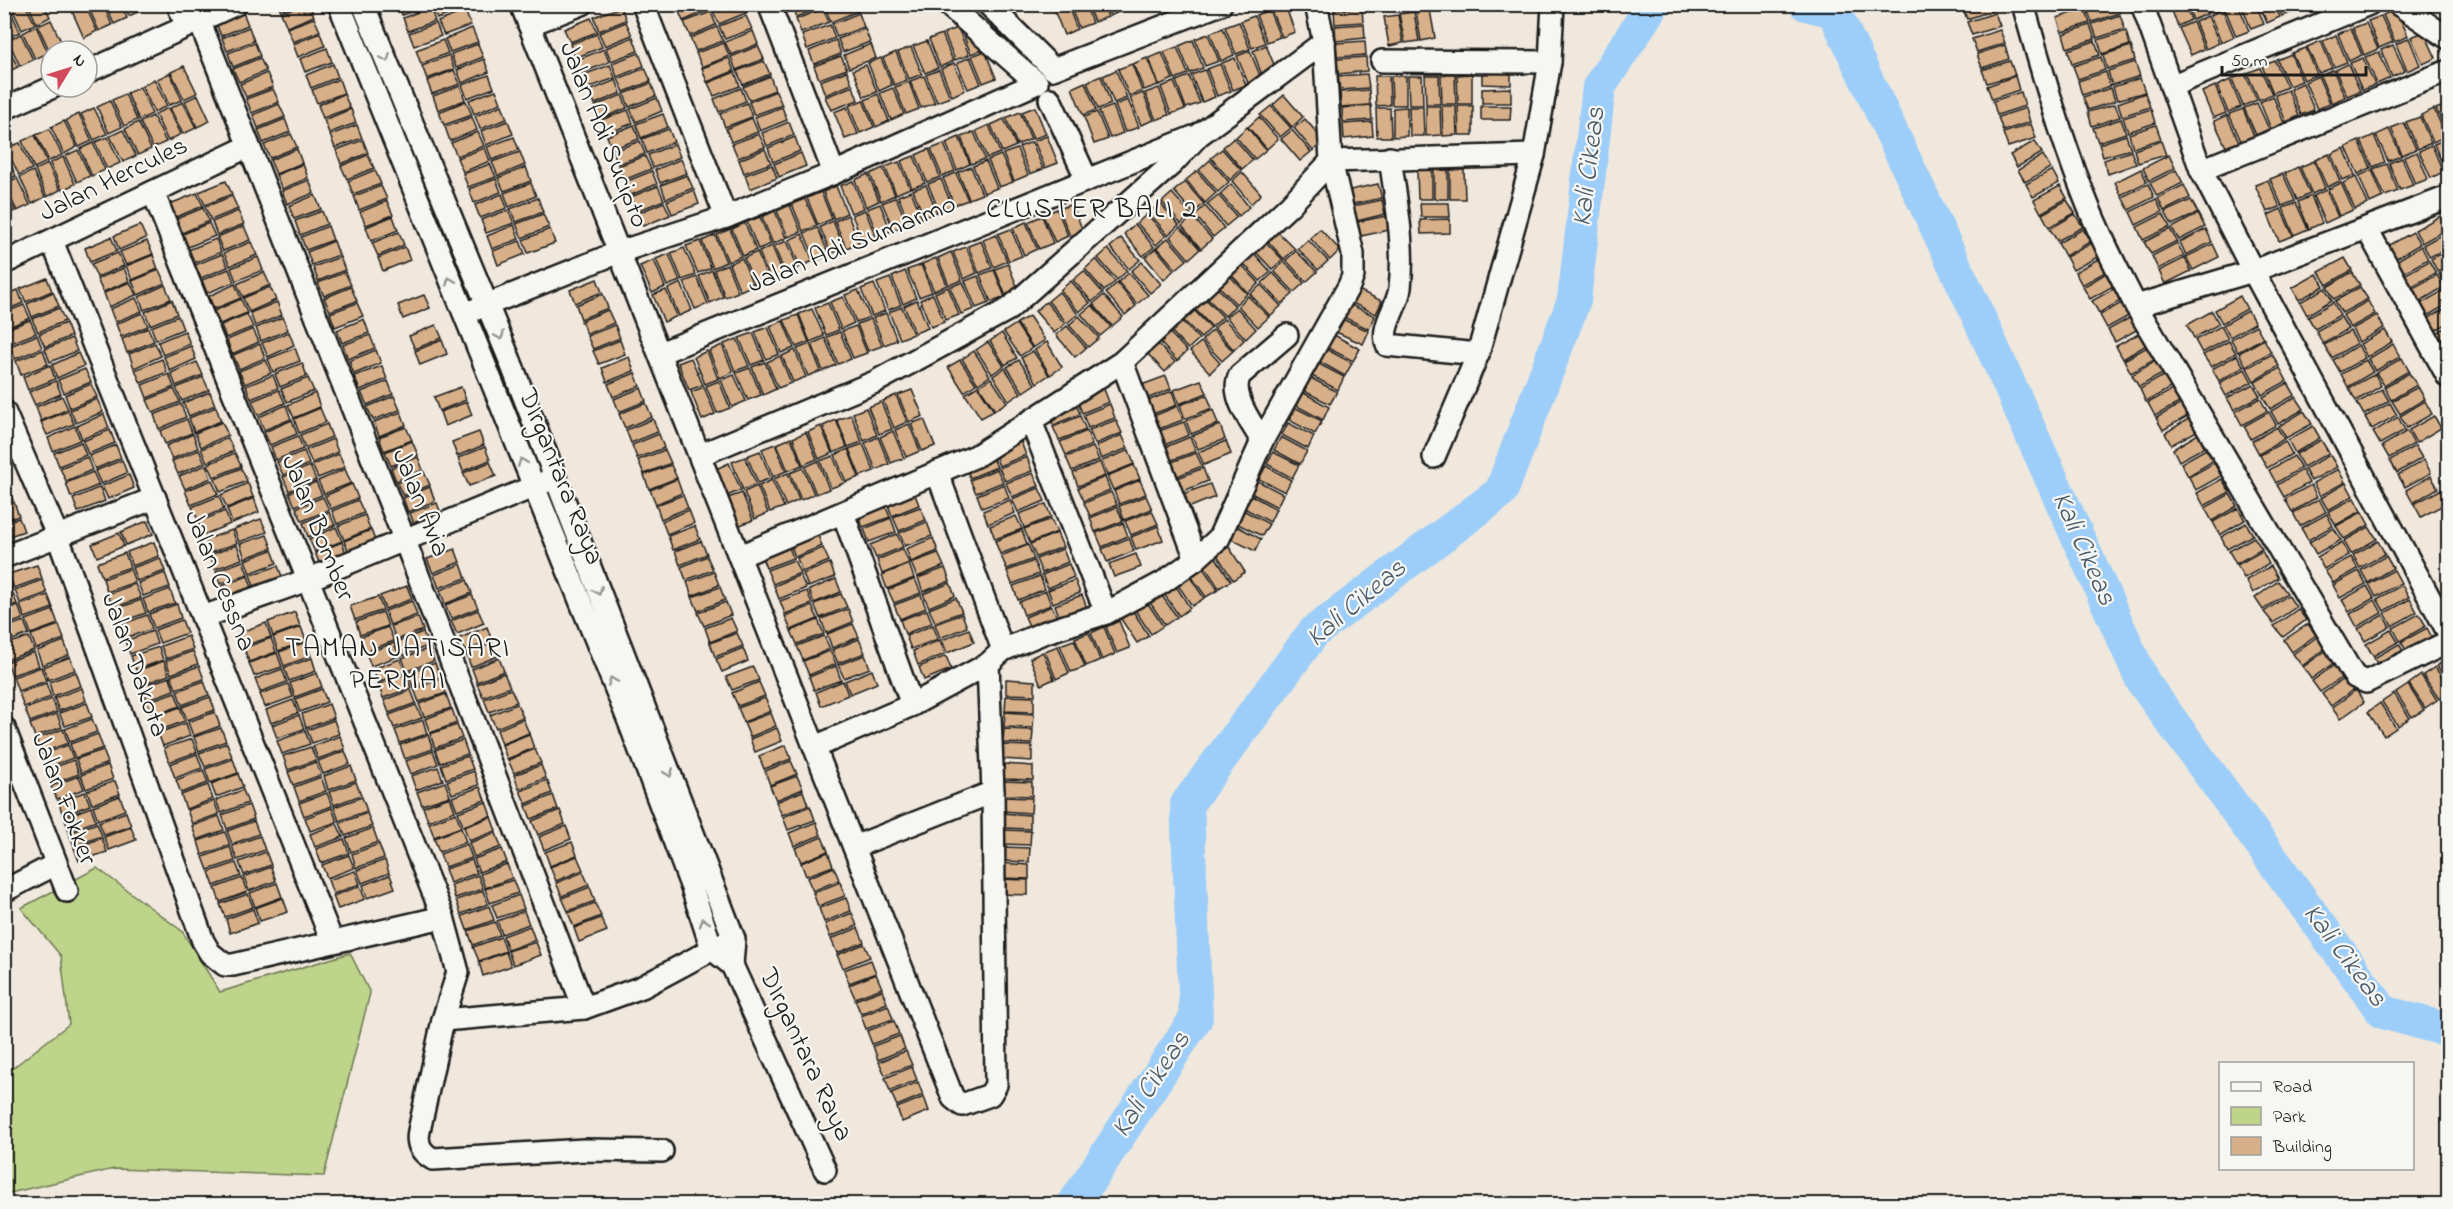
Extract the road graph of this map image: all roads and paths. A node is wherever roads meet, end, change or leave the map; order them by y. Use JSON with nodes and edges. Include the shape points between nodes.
{"nodes":[{"id":1,"x":178,"y":4,"type":"edge"},
{"id":2,"x":236,"y":4,"type":"edge"},
{"id":3,"x":339,"y":4,"type":"edge"},
{"id":4,"x":363,"y":4,"type":"edge"},
{"id":5,"x":521,"y":4,"type":"edge"},
{"id":6,"x":582,"y":4,"type":"edge"},
{"id":7,"x":643,"y":4,"type":"edge"},
{"id":8,"x":769,"y":4,"type":"edge"},
{"id":9,"x":947,"y":4,"type":"edge"},
{"id":10,"x":988,"y":4,"type":"edge"},
{"id":11,"x":1221,"y":4,"type":"edge"},
{"id":12,"x":1316,"y":4,"type":"edge"},
{"id":13,"x":1553,"y":4,"type":"edge"},
{"id":14,"x":2023,"y":4,"type":"edge"},
{"id":15,"x":2142,"y":4,"type":"edge"},
{"id":16,"x":2369,"y":4,"type":"edge"},
{"id":17,"x":2398,"y":4,"type":"edge"},
{"id":18,"x":192,"y":23,"type":"junction"},
{"id":19,"x":529,"y":25,"type":"junction"},
{"id":20,"x":2448,"y":38,"type":"edge"},
{"id":21,"x":1324,"y":42,"type":"junction"},
{"id":22,"x":1382,"y":61,"type":"dead end"},
{"id":23,"x":1550,"y":62,"type":"junction"},
{"id":24,"x":99,"y":66,"type":"edge"},
{"id":25,"x":2448,"y":71,"type":"edge"},
{"id":26,"x":2171,"y":86,"type":"junction"},
{"id":27,"x":39,"y":94,"type":"edge"},
{"id":28,"x":1050,"y":99,"type":"dead end"},
{"id":29,"x":4,"y":110,"type":"edge"},
{"id":30,"x":1199,"y":135,"type":"junction"},
{"id":31,"x":247,"y":147,"type":"junction"},
{"id":32,"x":1534,"y":155,"type":"junction"},
{"id":33,"x":1390,"y":158,"type":"junction"},
{"id":34,"x":1331,"y":161,"type":"junction"},
{"id":35,"x":2201,"y":170,"type":"junction"},
{"id":36,"x":834,"y":173,"type":"junction"},
{"id":37,"x":436,"y":177,"type":"junction"},
{"id":38,"x":1087,"y":180,"type":"junction"},
{"id":39,"x":412,"y":187,"type":"junction"},
{"id":40,"x":153,"y":192,"type":"junction"},
{"id":41,"x":2448,"y":197,"type":"edge"},
{"id":42,"x":726,"y":217,"type":"junction"},
{"id":43,"x":2367,"y":229,"type":"junction"},
{"id":44,"x":52,"y":241,"type":"junction"},
{"id":45,"x":619,"y":252,"type":"junction"},
{"id":46,"x":4,"y":263,"type":"edge"},
{"id":47,"x":2253,"y":271,"type":"junction"},
{"id":48,"x":487,"y":305,"type":"junction"},
{"id":49,"x":2136,"y":306,"type":"junction"},
{"id":50,"x":464,"y":313,"type":"junction"},
{"id":51,"x":1287,"y":335,"type":"dead end"},
{"id":52,"x":660,"y":353,"type":"junction"},
{"id":53,"x":1478,"y":354,"type":"junction"},
{"id":54,"x":1122,"y":362,"type":"junction"},
{"id":55,"x":2448,"y":377,"type":"edge"},
{"id":56,"x":4,"y":411,"type":"edge"},
{"id":57,"x":1031,"y":421,"type":"junction"},
{"id":58,"x":1262,"y":441,"type":"junction"},
{"id":59,"x":700,"y":455,"type":"junction"},
{"id":60,"x":1434,"y":457,"type":"dead end"},
{"id":61,"x":937,"y":472,"type":"junction"},
{"id":62,"x":554,"y":478,"type":"junction"},
{"id":63,"x":533,"y":488,"type":"junction"},
{"id":64,"x":155,"y":498,"type":"junction"},
{"id":65,"x":843,"y":513,"type":"junction"},
{"id":66,"x":58,"y":537,"type":"junction"},
{"id":67,"x":405,"y":541,"type":"junction"},
{"id":68,"x":740,"y":556,"type":"junction"},
{"id":69,"x":4,"y":557,"type":"edge"},
{"id":70,"x":1196,"y":559,"type":"junction"},
{"id":71,"x":307,"y":580,"type":"junction"},
{"id":72,"x":1106,"y":613,"type":"junction"},
{"id":73,"x":203,"y":617,"type":"junction"},
{"id":74,"x":2448,"y":632,"type":"edge"},
{"id":75,"x":2448,"y":642,"type":"edge"},
{"id":76,"x":995,"y":657,"type":"junction"},
{"id":77,"x":912,"y":705,"type":"junction"},
{"id":78,"x":636,"y":715,"type":"junction"},
{"id":79,"x":4,"y":728,"type":"edge"},
{"id":80,"x":815,"y":747,"type":"junction"},
{"id":81,"x":993,"y":792,"type":"junction"},
{"id":82,"x":854,"y":847,"type":"junction"},
{"id":83,"x":56,"y":864,"type":"junction"},
{"id":84,"x":4,"y":891,"type":"edge"},
{"id":85,"x":68,"y":891,"type":"dead end"},
{"id":86,"x":443,"y":917,"type":"junction"},
{"id":87,"x":734,"y":939,"type":"junction"},
{"id":88,"x":332,"y":941,"type":"junction"},
{"id":89,"x":712,"y":949,"type":"junction"},
{"id":90,"x":732,"y":965,"type":"junction"},
{"id":91,"x":584,"y":1008,"type":"junction"},
{"id":92,"x":443,"y":1020,"type":"junction"},
{"id":93,"x":662,"y":1151,"type":"dead end"},
{"id":94,"x":825,"y":1170,"type":"dead end"}],
"edges":[{"from":1,"to":18,"type":"street","name":"Jalan Avia"},
{"from":2,"to":18,"type":"street"},
{"from":3,"to":39,"type":"street","name":"DIrgantara Raya"},
{"from":4,"to":37,"type":"street","name":"DIrgantara Raya","one_way":true},
{"from":5,"to":19,"type":"street","name":"Jalan Adi Sucipto"},
{"from":6,"to":19,"type":"street"},
{"from":7,"to":42,"type":"street"},
{"from":8,"to":36,"type":"street"},
{"from":9,"to":36,"type":"street","via":[[1037,83]]},
{"from":10,"to":11,"type":"street","via":[[1053,69]]},
{"from":12,"to":21,"type":"street"},
{"from":13,"to":23,"type":"street"},
{"from":14,"to":49,"type":"street","via":[[2051,106],[2084,195]]},
{"from":15,"to":26,"type":"street"},
{"from":16,"to":26,"type":"street"},
{"from":17,"to":20,"type":"street"},
{"from":18,"to":24,"type":"street"},
{"from":18,"to":31,"type":"street","name":"Jalan Avia"},
{"from":19,"to":45,"type":"street","name":"Jalan Adi Sucipto"},
{"from":21,"to":30,"type":"street"},
{"from":21,"to":34,"type":"street"},
{"from":22,"to":23,"type":"street"},
{"from":23,"to":32,"type":"street"},
{"from":25,"to":35,"type":"street"},
{"from":26,"to":35,"type":"street"},
{"from":27,"to":29,"type":"street"},
{"from":28,"to":38,"type":"street"},
{"from":30,"to":38,"type":"street","name":"Jalan Adi Sumarmo"},
{"from":30,"to":59,"type":"street","via":[[1172,164],[1009,309],[875,382]]},
{"from":31,"to":40,"type":"street","name":"Jalan Hercules"},
{"from":31,"to":67,"type":"street","name":"Jalan Avia"},
{"from":32,"to":33,"type":"street"},
{"from":32,"to":53,"type":"street"},
{"from":33,"to":34,"type":"street"},
{"from":33,"to":53,"type":"street","via":[[1403,253],[1400,291],[1384,337],[1387,345]]},
{"from":34,"to":54,"type":"street","via":[[1290,205]]},
{"from":34,"to":58,"type":"street","via":[[1353,254],[1353,276]]},
{"from":35,"to":47,"type":"street"},
{"from":36,"to":42,"type":"street"},
{"from":37,"to":39,"type":"street"},
{"from":37,"to":48,"type":"street","name":"DIrgantara Raya"},
{"from":38,"to":52,"type":"street","name":"Jalan Adi Sumarmo"},
{"from":50,"to":39,"type":"street","name":"DIrgantara Raya","one_way":true},
{"from":40,"to":44,"type":"street","name":"Jalan Hercules"},
{"from":40,"to":71,"type":"street","name":"Jalan Bomber"},
{"from":41,"to":43,"type":"street"},
{"from":42,"to":45,"type":"street"},
{"from":43,"to":47,"type":"street"},
{"from":43,"to":55,"type":"street"},
{"from":44,"to":46,"type":"street","name":"Jalan Hercules"},
{"from":44,"to":64,"type":"street","name":"Jalan Cessna"},
{"from":45,"to":48,"type":"street"},
{"from":45,"to":52,"type":"street","name":"Jalan Adi Sucipto"},
{"from":47,"to":49,"type":"street"},
{"from":47,"to":74,"type":"street"},
{"from":48,"to":50,"type":"street"},
{"from":48,"to":62,"type":"street","name":"DIrgantara Raya","one_way":true},
{"from":49,"to":75,"type":"street","via":[[2355,677],[2366,682]]},
{"from":63,"to":50,"type":"street","name":"DIrgantara Raya","one_way":true},
{"from":51,"to":58,"type":"street","via":[[1236,382],[1238,396]]},
{"from":52,"to":59,"type":"street","name":"Jalan Adi Sucipto"},
{"from":53,"to":60,"type":"street"},
{"from":54,"to":57,"type":"street"},
{"from":54,"to":70,"type":"street"},
{"from":56,"to":66,"type":"street","name":"Jalan Dakota"},
{"from":57,"to":61,"type":"street","via":[[976,456]]},
{"from":57,"to":72,"type":"street"},
{"from":58,"to":70,"type":"street","via":[[1219,537]]},
{"from":59,"to":68,"type":"street","name":"Jalan Adi Sucipto"},
{"from":61,"to":65,"type":"street"},
{"from":61,"to":76,"type":"street"},
{"from":62,"to":63,"type":"street"},
{"from":62,"to":78,"type":"street","name":"DIrgantara Raya","one_way":true},
{"from":63,"to":67,"type":"street"},
{"from":78,"to":63,"type":"street","name":"DIrgantara Raya","one_way":true},
{"from":64,"to":66,"type":"street"},
{"from":64,"to":73,"type":"street","name":"Jalan Cessna"},
{"from":65,"to":68,"type":"street"},
{"from":65,"to":77,"type":"street"},
{"from":66,"to":69,"type":"street"},
{"from":66,"to":88,"type":"street","name":"Jalan Dakota","via":[[210,953],[225,965]]},
{"from":67,"to":71,"type":"street"},
{"from":67,"to":91,"type":"street","name":"Jalan Avia"},
{"from":68,"to":80,"type":"street","name":"Jalan Adi Sucipto"},
{"from":70,"to":72,"type":"street","via":[[1162,583]]},
{"from":71,"to":73,"type":"street"},
{"from":71,"to":86,"type":"street","name":"Jalan Bomber"},
{"from":72,"to":76,"type":"street","via":[[1043,633]]},
{"from":73,"to":88,"type":"street","name":"Jalan Cessna"},
{"from":76,"to":77,"type":"street"},
{"from":76,"to":81,"type":"street"},
{"from":77,"to":80,"type":"street"},
{"from":78,"to":87,"type":"street","name":"DIrgantara Raya","one_way":true},
{"from":89,"to":78,"type":"street","name":"DIrgantara Raya","one_way":true},
{"from":79,"to":83,"type":"street","name":"Jalan Fokker"},
{"from":80,"to":82,"type":"street","name":"Jalan Adi Sucipto"},
{"from":81,"to":82,"type":"street"},
{"from":81,"to":82,"type":"street","name":"Jalan Adi Sucipto","via":[[996,1085],[990,1095],[962,1105],[953,1098]]},
{"from":83,"to":84,"type":"street"},
{"from":83,"to":85,"type":"street","name":"Jalan Fokker"},
{"from":86,"to":88,"type":"street"},
{"from":86,"to":92,"type":"street","name":"Jalan Bomber","via":[[458,972]]},
{"from":87,"to":89,"type":"street"},
{"from":87,"to":90,"type":"street","name":"DIrgantara Raya"},
{"from":89,"to":90,"type":"street","name":"DIrgantara Raya"},
{"from":89,"to":91,"type":"street","via":[[642,987]]},
{"from":90,"to":94,"type":"street","name":"DIrgantara Raya"},
{"from":91,"to":92,"type":"street"},
{"from":92,"to":93,"type":"street","name":"Jalan Bomber","via":[[418,1138],[424,1154],[433,1159],[584,1150]]}]}
